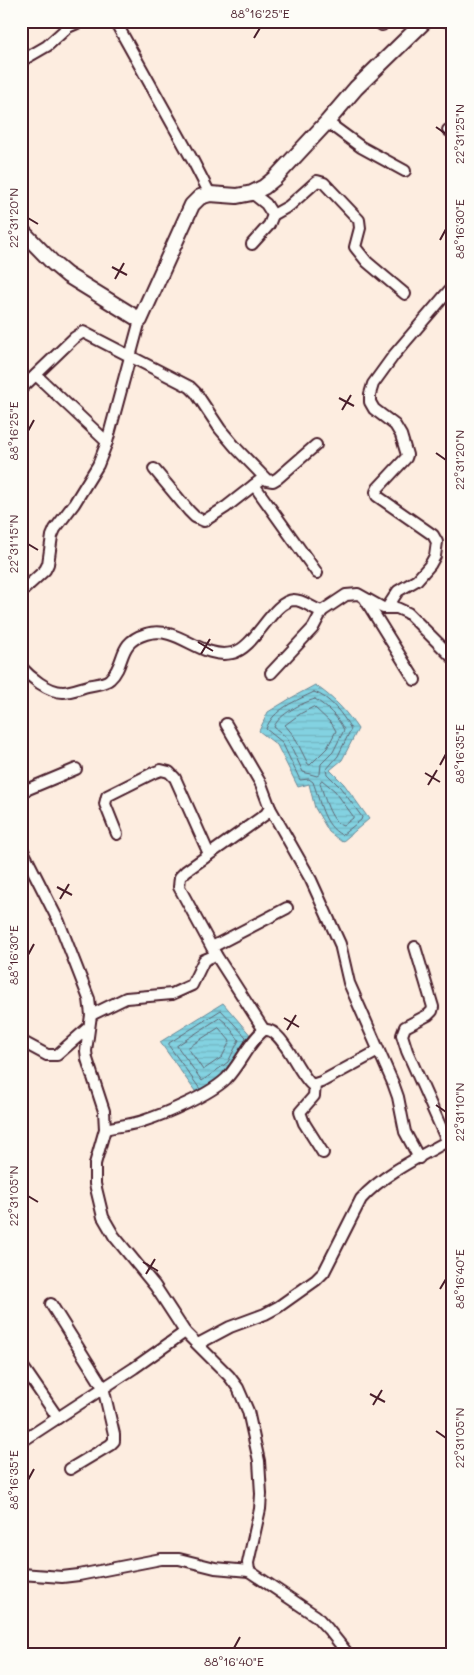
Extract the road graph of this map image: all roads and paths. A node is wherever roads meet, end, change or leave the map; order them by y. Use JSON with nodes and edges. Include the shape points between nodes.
{"nodes":[{"id":1,"x":82,"y":21,"type":"edge"},
{"id":2,"x":115,"y":21,"type":"edge"},
{"id":3,"x":422,"y":22,"type":"edge"},
{"id":4,"x":21,"y":61,"type":"edge"},
{"id":5,"x":327,"y":122,"type":"junction"},
{"id":6,"x":405,"y":171,"type":"dead end"},
{"id":7,"x":252,"y":193,"type":"junction"},
{"id":8,"x":210,"y":194,"type":"junction"},
{"id":9,"x":273,"y":215,"type":"junction"},
{"id":10,"x":21,"y":230,"type":"edge"},
{"id":11,"x":252,"y":244,"type":"dead end"},
{"id":12,"x":453,"y":286,"type":"edge"},
{"id":13,"x":406,"y":294,"type":"dead end"},
{"id":14,"x":140,"y":320,"type":"junction"},
{"id":15,"x":130,"y":356,"type":"junction"},
{"id":16,"x":36,"y":375,"type":"junction"},
{"id":17,"x":21,"y":389,"type":"edge"},
{"id":18,"x":107,"y":442,"type":"junction"},
{"id":19,"x":316,"y":445,"type":"dead end"},
{"id":20,"x":154,"y":469,"type":"dead end"},
{"id":21,"x":258,"y":481,"type":"junction"},
{"id":22,"x":317,"y":572,"type":"dead end"},
{"id":23,"x":21,"y":592,"type":"edge"},
{"id":24,"x":363,"y":596,"type":"junction"},
{"id":25,"x":387,"y":608,"type":"junction"},
{"id":26,"x":322,"y":611,"type":"junction"},
{"id":27,"x":453,"y":658,"type":"edge"},
{"id":28,"x":21,"y":667,"type":"edge"},
{"id":29,"x":271,"y":673,"type":"dead end"},
{"id":30,"x":415,"y":680,"type":"dead end"},
{"id":31,"x":226,"y":724,"type":"dead end"},
{"id":32,"x":76,"y":769,"type":"dead end"},
{"id":33,"x":21,"y":792,"type":"edge"},
{"id":34,"x":270,"y":808,"type":"junction"},
{"id":35,"x":117,"y":834,"type":"dead end"},
{"id":36,"x":21,"y":847,"type":"edge"},
{"id":37,"x":209,"y":854,"type":"junction"},
{"id":38,"x":287,"y":908,"type":"dead end"},
{"id":39,"x":414,"y":947,"type":"dead end"},
{"id":40,"x":214,"y":951,"type":"junction"},
{"id":41,"x":91,"y":1015,"type":"junction"},
{"id":42,"x":90,"y":1026,"type":"junction"},
{"id":43,"x":264,"y":1030,"type":"junction"},
{"id":44,"x":21,"y":1041,"type":"edge"},
{"id":45,"x":378,"y":1051,"type":"junction"},
{"id":46,"x":315,"y":1084,"type":"junction"},
{"id":47,"x":105,"y":1129,"type":"junction"},
{"id":48,"x":450,"y":1140,"type":"edge"},
{"id":49,"x":323,"y":1153,"type":"dead end"},
{"id":50,"x":419,"y":1158,"type":"junction"},
{"id":51,"x":51,"y":1304,"type":"dead end"},
{"id":52,"x":185,"y":1332,"type":"junction"},
{"id":53,"x":198,"y":1344,"type":"junction"},
{"id":54,"x":21,"y":1364,"type":"edge"},
{"id":55,"x":103,"y":1387,"type":"junction"},
{"id":56,"x":58,"y":1418,"type":"junction"},
{"id":57,"x":21,"y":1442,"type":"edge"},
{"id":58,"x":70,"y":1469,"type":"dead end"},
{"id":59,"x":249,"y":1571,"type":"junction"},
{"id":60,"x":21,"y":1574,"type":"edge"},
{"id":61,"x":348,"y":1654,"type":"edge"}],
"edges":[{"from":1,"to":4,"type":"street","via":[[68,27],[47,46]]},
{"from":2,"to":8,"type":"street"},
{"from":3,"to":5,"type":"street"},
{"from":5,"to":6,"type":"street","via":[[362,147]]},
{"from":5,"to":7,"type":"street","via":[[275,178]]},
{"from":7,"to":8,"type":"street","via":[[237,196]]},
{"from":7,"to":9,"type":"street","via":[[266,204]]},
{"from":8,"to":14,"type":"street","via":[[200,197],[192,205]]},
{"from":9,"to":11,"type":"street","via":[[269,225]]},
{"from":9,"to":13,"type":"street","via":[[289,206],[317,181],[324,183],[359,220],[354,248]]},
{"from":10,"to":14,"type":"street","via":[[67,275]]},
{"from":12,"to":25,"type":"street","via":[[372,384],[370,402],[395,425],[407,455],[383,481],[377,496],[433,535],[437,542],[430,565],[417,580],[398,591]]},
{"from":14,"to":15,"type":"street"},
{"from":15,"to":16,"type":"street","via":[[83,332]]},
{"from":15,"to":18,"type":"street"},
{"from":15,"to":21,"type":"street","via":[[178,380],[196,393]]},
{"from":16,"to":17,"type":"street"},
{"from":16,"to":18,"type":"street"},
{"from":18,"to":23,"type":"street","via":[[98,465],[55,529],[48,564]]},
{"from":19,"to":21,"type":"street","via":[[273,481]]},
{"from":20,"to":21,"type":"street","via":[[189,511],[204,521]]},
{"from":21,"to":22,"type":"street"},
{"from":24,"to":25,"type":"street"},
{"from":24,"to":26,"type":"street","via":[[346,595]]},
{"from":24,"to":30,"type":"street"},
{"from":25,"to":27,"type":"street","via":[[408,613]]},
{"from":26,"to":28,"type":"street","via":[[292,600],[279,608],[252,640],[232,654],[207,652],[168,632],[148,633],[130,642],[108,681],[73,690],[53,690]]},
{"from":26,"to":29,"type":"street","via":[[313,628]]},
{"from":31,"to":34,"type":"street","via":[[261,784]]},
{"from":32,"to":33,"type":"street"},
{"from":34,"to":37,"type":"street"},
{"from":34,"to":45,"type":"street","via":[[326,912],[340,944],[349,983]]},
{"from":35,"to":37,"type":"street","via":[[106,804],[107,796],[161,770],[172,773]]},
{"from":36,"to":41,"type":"street","via":[[86,988]]},
{"from":37,"to":40,"type":"street","via":[[182,875],[179,887]]},
{"from":38,"to":40,"type":"street"},
{"from":39,"to":48,"type":"street","via":[[432,1011],[405,1027],[403,1038]]},
{"from":40,"to":41,"type":"street","via":[[204,960],[192,985],[172,994],[126,998]]},
{"from":40,"to":43,"type":"street"},
{"from":41,"to":42,"type":"street"},
{"from":42,"to":44,"type":"street","via":[[57,1055],[47,1055]]},
{"from":42,"to":47,"type":"street","via":[[87,1059],[104,1111]]},
{"from":43,"to":46,"type":"street","via":[[271,1031],[281,1040],[305,1077]]},
{"from":43,"to":47,"type":"street","via":[[232,1072],[210,1090],[142,1121]]},
{"from":45,"to":46,"type":"street"},
{"from":45,"to":50,"type":"street","via":[[398,1097],[405,1132]]},
{"from":46,"to":49,"type":"street","via":[[314,1096],[300,1112]]},
{"from":47,"to":52,"type":"street","via":[[95,1164],[95,1184],[103,1217],[114,1236],[156,1286]]},
{"from":48,"to":50,"type":"street"},
{"from":50,"to":53,"type":"street","via":[[383,1180],[362,1199],[330,1261],[316,1280],[266,1314],[230,1327]]},
{"from":51,"to":55,"type":"street"},
{"from":52,"to":53,"type":"street"},
{"from":52,"to":55,"type":"street"},
{"from":53,"to":59,"type":"street","via":[[238,1388],[253,1429],[260,1462],[261,1494]]},
{"from":54,"to":56,"type":"street"},
{"from":55,"to":56,"type":"street"},
{"from":55,"to":58,"type":"street","via":[[114,1441]]},
{"from":56,"to":57,"type":"street"},
{"from":59,"to":60,"type":"street","via":[[161,1559],[62,1577]]},
{"from":59,"to":61,"type":"street","via":[[316,1616]]}]}
